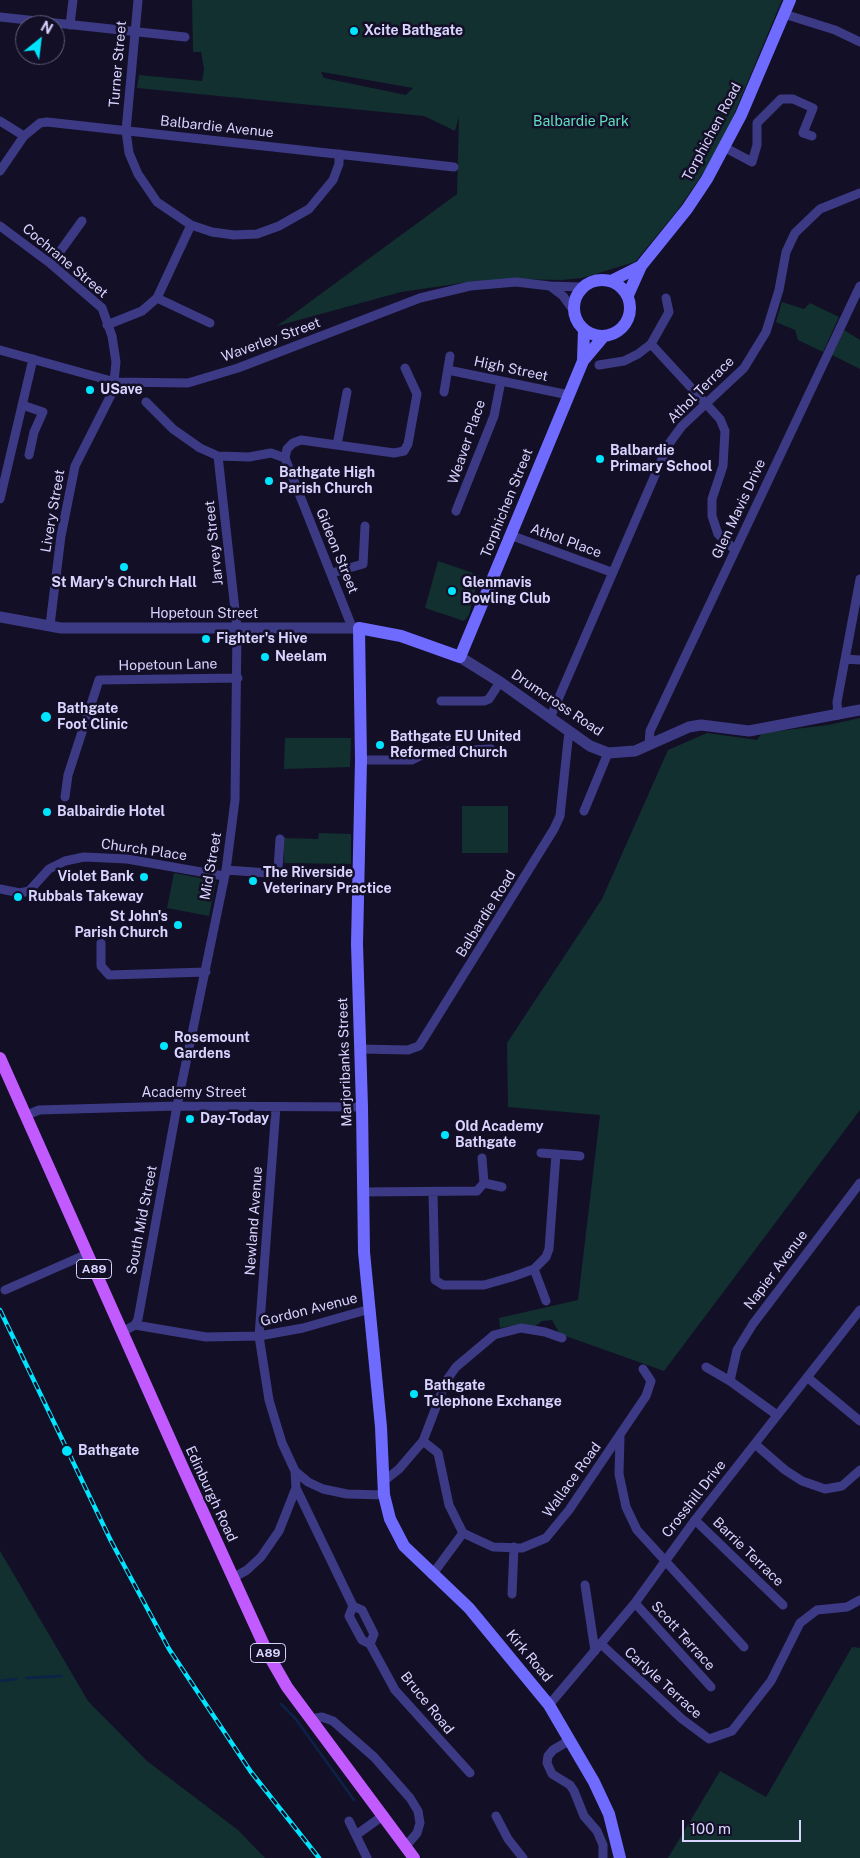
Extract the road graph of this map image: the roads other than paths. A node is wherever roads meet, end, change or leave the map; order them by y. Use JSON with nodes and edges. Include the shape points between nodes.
{"nodes":[{"id":1,"x":73,"y":0,"type":"edge"},
{"id":2,"x":138,"y":0,"type":"edge"},
{"id":3,"x":790,"y":0,"type":"edge"},
{"id":4,"x":784,"y":14,"type":"junction"},
{"id":5,"x":0,"y":17,"type":"edge"},
{"id":6,"x":70,"y":25,"type":"junction"},
{"id":7,"x":134,"y":32,"type":"junction"},
{"id":8,"x":185,"y":37,"type":"dead end"},
{"id":9,"x":860,"y":42,"type":"edge"},
{"id":10,"x":0,"y":121,"type":"edge"},
{"id":11,"x":126,"y":131,"type":"junction"},
{"id":12,"x":24,"y":136,"type":"junction"},
{"id":13,"x":812,"y":136,"type":"dead end"},
{"id":14,"x":724,"y":147,"type":"junction"},
{"id":15,"x":340,"y":154,"type":"junction"},
{"id":16,"x":454,"y":167,"type":"dead end"},
{"id":17,"x":0,"y":171,"type":"edge"},
{"id":18,"x":860,"y":192,"type":"edge"},
{"id":19,"x":82,"y":221,"type":"dead end"},
{"id":20,"x":191,"y":225,"type":"junction"},
{"id":21,"x":0,"y":226,"type":"edge"},
{"id":22,"x":51,"y":264,"type":"junction"},
{"id":23,"x":641,"y":266,"type":"junction"},
{"id":24,"x":612,"y":281,"type":"junction"},
{"id":25,"x":550,"y":286,"type":"junction"},
{"id":26,"x":582,"y":286,"type":"junction"},
{"id":27,"x":860,"y":286,"type":"edge"},
{"id":28,"x":628,"y":295,"type":"junction"},
{"id":29,"x":157,"y":298,"type":"junction"},
{"id":30,"x":666,"y":298,"type":"dead end"},
{"id":31,"x":574,"y":311,"type":"junction"},
{"id":32,"x":210,"y":323,"type":"dead end"},
{"id":33,"x":107,"y":325,"type":"junction"},
{"id":34,"x":584,"y":329,"type":"junction"},
{"id":35,"x":604,"y":336,"type":"junction"},
{"id":36,"x":651,"y":344,"type":"junction"},
{"id":37,"x":0,"y":350,"type":"edge"},
{"id":38,"x":450,"y":356,"type":"dead end"},
{"id":39,"x":33,"y":359,"type":"junction"},
{"id":40,"x":583,"y":361,"type":"junction"},
{"id":41,"x":599,"y":365,"type":"dead end"},
{"id":42,"x":405,"y":368,"type":"dead end"},
{"id":43,"x":448,"y":370,"type":"junction"},
{"id":44,"x":501,"y":381,"type":"junction"},
{"id":45,"x":115,"y":382,"type":"junction"},
{"id":46,"x":347,"y":392,"type":"dead end"},
{"id":47,"x":444,"y":392,"type":"dead end"},
{"id":48,"x":569,"y":395,"type":"junction"},
{"id":49,"x":146,"y":402,"type":"dead end"},
{"id":50,"x":706,"y":403,"type":"junction"},
{"id":51,"x":22,"y":405,"type":"junction"},
{"id":52,"x":337,"y":445,"type":"junction"},
{"id":53,"x":29,"y":455,"type":"dead end"},
{"id":54,"x":218,"y":456,"type":"junction"},
{"id":55,"x":285,"y":458,"type":"junction"},
{"id":56,"x":0,"y":499,"type":"edge"},
{"id":57,"x":456,"y":511,"type":"dead end"},
{"id":58,"x":365,"y":526,"type":"dead end"},
{"id":59,"x":510,"y":535,"type":"junction"},
{"id":60,"x":735,"y":550,"type":"junction"},
{"id":61,"x":612,"y":572,"type":"junction"},
{"id":62,"x":332,"y":573,"type":"junction"},
{"id":63,"x":860,"y":579,"type":"edge"},
{"id":64,"x":0,"y":617,"type":"edge"},
{"id":65,"x":50,"y":625,"type":"junction"},
{"id":66,"x":237,"y":628,"type":"junction"},
{"id":67,"x":356,"y":628,"type":"junction"},
{"id":68,"x":460,"y":657,"type":"junction"},
{"id":69,"x":845,"y":659,"type":"junction"},
{"id":70,"x":860,"y":660,"type":"edge"},
{"id":71,"x":238,"y":678,"type":"junction"},
{"id":72,"x":500,"y":682,"type":"junction"},
{"id":73,"x":441,"y":701,"type":"dead end"},
{"id":74,"x":860,"y":710,"type":"edge"},
{"id":75,"x":838,"y":715,"type":"junction"},
{"id":76,"x":550,"y":718,"type":"junction"},
{"id":77,"x":569,"y":731,"type":"junction"},
{"id":78,"x":649,"y":744,"type":"junction"},
{"id":79,"x":491,"y":748,"type":"dead end"},
{"id":80,"x":608,"y":753,"type":"junction"},
{"id":81,"x":361,"y":760,"type":"junction"},
{"id":82,"x":65,"y":797,"type":"dead end"},
{"id":83,"x":584,"y":811,"type":"dead end"},
{"id":84,"x":280,"y":839,"type":"dead end"},
{"id":85,"x":225,"y":873,"type":"junction"},
{"id":86,"x":0,"y":889,"type":"edge"},
{"id":87,"x":103,"y":948,"type":"dead end"},
{"id":88,"x":206,"y":972,"type":"junction"},
{"id":89,"x":360,"y":1049,"type":"junction"},
{"id":90,"x":0,"y":1058,"type":"edge"},
{"id":91,"x":177,"y":1106,"type":"junction"},
{"id":92,"x":362,"y":1107,"type":"junction"},
{"id":93,"x":276,"y":1108,"type":"junction"},
{"id":94,"x":27,"y":1116,"type":"junction"},
{"id":95,"x":541,"y":1153,"type":"dead end"},
{"id":96,"x":556,"y":1154,"type":"junction"},
{"id":97,"x":580,"y":1156,"type":"dead end"},
{"id":98,"x":482,"y":1158,"type":"dead end"},
{"id":99,"x":484,"y":1183,"type":"junction"},
{"id":100,"x":860,"y":1183,"type":"edge"},
{"id":101,"x":502,"y":1187,"type":"dead end"},
{"id":102,"x":362,"y":1192,"type":"junction"},
{"id":103,"x":433,"y":1193,"type":"junction"},
{"id":104,"x":87,"y":1254,"type":"junction"},
{"id":105,"x":534,"y":1269,"type":"junction"},
{"id":106,"x":5,"y":1290,"type":"dead end"},
{"id":107,"x":546,"y":1301,"type":"dead end"},
{"id":108,"x":370,"y":1309,"type":"junction"},
{"id":109,"x":860,"y":1310,"type":"edge"},
{"id":110,"x":135,"y":1326,"type":"junction"},
{"id":111,"x":122,"y":1332,"type":"junction"},
{"id":112,"x":259,"y":1336,"type":"junction"},
{"id":113,"x":562,"y":1338,"type":"dead end"},
{"id":114,"x":706,"y":1367,"type":"dead end"},
{"id":115,"x":643,"y":1369,"type":"dead end"},
{"id":116,"x":807,"y":1377,"type":"junction"},
{"id":117,"x":730,"y":1381,"type":"junction"},
{"id":118,"x":777,"y":1415,"type":"junction"},
{"id":119,"x":860,"y":1421,"type":"edge"},
{"id":120,"x":620,"y":1436,"type":"junction"},
{"id":121,"x":423,"y":1440,"type":"junction"},
{"id":122,"x":755,"y":1444,"type":"junction"},
{"id":123,"x":295,"y":1472,"type":"junction"},
{"id":124,"x":860,"y":1472,"type":"edge"},
{"id":125,"x":384,"y":1481,"type":"junction"},
{"id":126,"x":296,"y":1488,"type":"junction"},
{"id":127,"x":384,"y":1495,"type":"junction"},
{"id":128,"x":695,"y":1520,"type":"junction"},
{"id":129,"x":463,"y":1533,"type":"junction"},
{"id":130,"x":514,"y":1547,"type":"junction"},
{"id":131,"x":664,"y":1560,"type":"junction"},
{"id":132,"x":432,"y":1575,"type":"junction"},
{"id":133,"x":233,"y":1578,"type":"junction"},
{"id":134,"x":585,"y":1586,"type":"dead end"},
{"id":135,"x":512,"y":1594,"type":"dead end"},
{"id":136,"x":860,"y":1600,"type":"edge"},
{"id":137,"x":636,"y":1603,"type":"junction"},
{"id":138,"x":782,"y":1605,"type":"dead end"},
{"id":139,"x":353,"y":1606,"type":"junction"},
{"id":140,"x":370,"y":1644,"type":"junction"},
{"id":141,"x":598,"y":1647,"type":"junction"},
{"id":142,"x":744,"y":1647,"type":"dead end"},
{"id":143,"x":710,"y":1687,"type":"dead end"},
{"id":144,"x":549,"y":1704,"type":"junction"},
{"id":145,"x":311,"y":1719,"type":"junction"},
{"id":146,"x":570,"y":1740,"type":"junction"},
{"id":147,"x":470,"y":1773,"type":"dead end"},
{"id":148,"x":384,"y":1815,"type":"junction"},
{"id":149,"x":496,"y":1816,"type":"dead end"},
{"id":150,"x":349,"y":1821,"type":"dead end"},
{"id":151,"x":356,"y":1835,"type":"junction"},
{"id":152,"x":406,"y":1846,"type":"junction"},
{"id":153,"x":367,"y":1858,"type":"edge"},
{"id":154,"x":414,"y":1858,"type":"edge"},
{"id":155,"x":523,"y":1858,"type":"edge"},
{"id":156,"x":603,"y":1858,"type":"edge"},
{"id":157,"x":620,"y":1858,"type":"edge"}],
"edges":[{"from":1,"to":6,"type":"street"},
{"from":2,"to":7,"type":"street","name":"Turner Street"},
{"from":3,"to":4,"type":"main road","name":"Torphichen Road"},
{"from":4,"to":9,"type":"street","via":[[835,30]]},
{"from":4,"to":14,"type":"main road","name":"Torphichen Road"},
{"from":5,"to":6,"type":"street"},
{"from":6,"to":7,"type":"street"},
{"from":7,"to":8,"type":"street"},
{"from":7,"to":11,"type":"street","name":"Turner Street"},
{"from":10,"to":12,"type":"street"},
{"from":11,"to":12,"type":"street","name":"Balbardie Avenue","via":[[47,122],[40,123]]},
{"from":11,"to":15,"type":"street","name":"Balbardie Avenue"},
{"from":11,"to":20,"type":"street","name":"Turner Street","via":[[129,153],[138,174],[157,202]]},
{"from":12,"to":17,"type":"street","name":"Balbardie Avenue"},
{"from":13,"to":14,"type":"street","via":[[803,133],[813,108],[793,99],[781,99],[757,122],[757,145],[752,162]]},
{"from":14,"to":23,"type":"main road","name":"Torphichen Road","via":[[687,210]]},
{"from":15,"to":16,"type":"street","name":"Balbardie Avenue"},
{"from":15,"to":20,"type":"street","name":"Turner Street","via":[[332,180],[322,195],[309,209],[279,226],[257,234],[234,235]]},
{"from":18,"to":50,"type":"street","name":"Athol Terrace","via":[[820,209],[795,233],[786,252],[766,332],[744,368]]},
{"from":19,"to":22,"type":"street"},
{"from":20,"to":29,"type":"street"},
{"from":21,"to":22,"type":"street","name":"Cochrane Street"},
{"from":22,"to":33,"type":"street","name":"Cochrane Street","via":[[102,308]]},
{"from":23,"to":24,"type":"main road"},
{"from":23,"to":28,"type":"main road"},
{"from":24,"to":26,"type":"main road","via":[[596,280]]},
{"from":24,"to":28,"type":"main road"},
{"from":25,"to":26,"type":"street","name":"Waverley Street"},
{"from":25,"to":31,"type":"street"},
{"from":25,"to":45,"type":"street","name":"Waverley Street","via":[[516,282],[470,286],[420,298],[238,368],[188,383]]},
{"from":26,"to":31,"type":"main road"},
{"from":27,"to":60,"type":"street","name":"Glen Mavis Drive"},
{"from":28,"to":35,"type":"main road","via":[[628,320],[620,330]]},
{"from":29,"to":32,"type":"street"},
{"from":29,"to":33,"type":"street","via":[[142,311]]},
{"from":30,"to":36,"type":"street","via":[[668,312]]},
{"from":31,"to":34,"type":"main road"},
{"from":33,"to":45,"type":"street","name":"Cochrane Street","via":[[116,362]]},
{"from":34,"to":35,"type":"main road"},
{"from":34,"to":40,"type":"main road","name":"Torphichen Street"},
{"from":35,"to":40,"type":"main road","name":"Torphichen Street"},
{"from":36,"to":41,"type":"street","via":[[624,360]]},
{"from":36,"to":50,"type":"street"},
{"from":37,"to":39,"type":"street","name":"Waverley Street"},
{"from":38,"to":43,"type":"street"},
{"from":39,"to":45,"type":"street","name":"Waverley Street"},
{"from":39,"to":51,"type":"street"},
{"from":40,"to":48,"type":"main road","name":"Torphichen Street"},
{"from":42,"to":52,"type":"street","via":[[417,394],[404,452]]},
{"from":43,"to":44,"type":"street","name":"High Street"},
{"from":43,"to":47,"type":"street"},
{"from":44,"to":48,"type":"street","name":"High Street"},
{"from":44,"to":57,"type":"street","name":"Weaver Place","via":[[494,416]]},
{"from":45,"to":65,"type":"street","name":"Livery Street","via":[[114,391],[75,466],[67,500]]},
{"from":46,"to":52,"type":"street"},
{"from":48,"to":59,"type":"main road","name":"Torphichen Street"},
{"from":49,"to":54,"type":"street","via":[[173,429]]},
{"from":50,"to":60,"type":"street","via":[[720,419],[726,442],[723,466],[712,498],[712,516],[718,534]]},
{"from":50,"to":61,"type":"street","name":"Athol Terrace","via":[[668,445]]},
{"from":51,"to":53,"type":"street","via":[[43,412]]},
{"from":51,"to":56,"type":"street"},
{"from":52,"to":55,"type":"street","via":[[301,440],[287,449]]},
{"from":54,"to":55,"type":"street","via":[[250,457],[271,453]]},
{"from":54,"to":66,"type":"street","name":"Jarvey Street"},
{"from":55,"to":62,"type":"street","name":"Gideon Street"},
{"from":58,"to":62,"type":"street","via":[[363,564]]},
{"from":59,"to":61,"type":"street","name":"Athol Place"},
{"from":59,"to":68,"type":"main road","name":"Torphichen Street"},
{"from":60,"to":78,"type":"street","name":"Glen Mavis Drive","via":[[650,731]]},
{"from":61,"to":76,"type":"street","name":"Athol Terrace"},
{"from":62,"to":67,"type":"street","name":"Gideon Street"},
{"from":63,"to":69,"type":"street"},
{"from":64,"to":65,"type":"street","name":"Hopetoun Street"},
{"from":65,"to":66,"type":"street","name":"Hopetoun Street","via":[[79,628]]},
{"from":66,"to":67,"type":"street","name":"Hopetoun Street"},
{"from":66,"to":71,"type":"street","name":"Mid Street"},
{"from":67,"to":68,"type":"main road","name":"Drumcross Road","via":[[401,636]]},
{"from":67,"to":81,"type":"main road","name":"Marjoribanks Street"},
{"from":68,"to":72,"type":"street","name":"Drumcross Road"},
{"from":69,"to":70,"type":"street"},
{"from":69,"to":75,"type":"street","via":[[837,702]]},
{"from":71,"to":82,"type":"street","name":"Hopetoun Lane","via":[[99,680],[68,775]]},
{"from":71,"to":85,"type":"street","name":"Mid Street","via":[[236,800]]},
{"from":72,"to":73,"type":"street","via":[[489,699]]},
{"from":72,"to":76,"type":"street","name":"Drumcross Road"},
{"from":74,"to":75,"type":"street","name":"Drumcross Road"},
{"from":75,"to":78,"type":"street","name":"Drumcross Road","via":[[750,731],[701,725]]},
{"from":76,"to":77,"type":"street","name":"Drumcross Road"},
{"from":77,"to":80,"type":"street","name":"Drumcross Road","via":[[590,746]]},
{"from":77,"to":89,"type":"street","name":"Balbardie Road","via":[[560,816],[554,829],[419,1046],[408,1050]]},
{"from":78,"to":80,"type":"street","name":"Drumcross Road","via":[[635,752]]},
{"from":79,"to":81,"type":"street","via":[[428,752],[412,760]]},
{"from":80,"to":83,"type":"street"},
{"from":81,"to":89,"type":"main road","name":"Marjoribanks Street","via":[[357,944]]},
{"from":84,"to":85,"type":"street","name":"Church Place","via":[[278,870],[270,873]]},
{"from":85,"to":86,"type":"street","name":"Church Place","via":[[90,857],[65,861],[49,869],[29,891],[20,893]]},
{"from":85,"to":88,"type":"street","name":"Mid Street"},
{"from":87,"to":88,"type":"street","via":[[101,966],[109,975]]},
{"from":88,"to":91,"type":"street","name":"Mid Street"},
{"from":89,"to":92,"type":"main road","name":"Marjoribanks Street"},
{"from":90,"to":94,"type":"main road","number":"A89"},
{"from":91,"to":93,"type":"street","name":"Academy Street"},
{"from":91,"to":94,"type":"street","name":"Academy Street","via":[[39,1110]]},
{"from":91,"to":110,"type":"street","name":"South Mid Street"},
{"from":92,"to":93,"type":"street","name":"Academy Street"},
{"from":92,"to":102,"type":"main road","name":"Marjoribanks Street"},
{"from":93,"to":112,"type":"street","name":"Newland Avenue"},
{"from":94,"to":104,"type":"main road","name":"Edinburgh Road","number":"A89"},
{"from":95,"to":96,"type":"street"},
{"from":96,"to":97,"type":"street"},
{"from":96,"to":105,"type":"street","via":[[549,1249]]},
{"from":98,"to":99,"type":"street"},
{"from":99,"to":101,"type":"street"},
{"from":99,"to":103,"type":"street","via":[[477,1191]]},
{"from":100,"to":117,"type":"street","name":"Napier Avenue","via":[[753,1324],[737,1350]]},
{"from":102,"to":103,"type":"street"},
{"from":102,"to":108,"type":"main road","name":"Marjoribanks Street"},
{"from":103,"to":105,"type":"street","via":[[434,1275],[439,1283],[484,1285]]},
{"from":104,"to":106,"type":"street"},
{"from":104,"to":111,"type":"main road","name":"Edinburgh Road","number":"A89"},
{"from":105,"to":107,"type":"street"},
{"from":108,"to":112,"type":"street","name":"Gordon Avenue","via":[[303,1328]]},
{"from":108,"to":125,"type":"main road","name":"Marjoribanks Street"},
{"from":109,"to":116,"type":"street","name":"Crosshill Drive"},
{"from":110,"to":111,"type":"street"},
{"from":110,"to":112,"type":"street","name":"Gordon Avenue","via":[[206,1337]]},
{"from":111,"to":133,"type":"main road","name":"Edinburgh Road","number":"A89"},
{"from":112,"to":123,"type":"street","name":"Newland Avenue","via":[[269,1400]]},
{"from":113,"to":121,"type":"street","via":[[520,1328],[494,1334],[456,1367],[446,1381]]},
{"from":114,"to":117,"type":"street"},
{"from":115,"to":120,"type":"street","name":"Wallace Road","via":[[651,1381],[646,1396]]},
{"from":116,"to":118,"type":"street","name":"Crosshill Drive"},
{"from":116,"to":119,"type":"street"},
{"from":117,"to":118,"type":"street"},
{"from":118,"to":122,"type":"street","name":"Crosshill Drive"},
{"from":120,"to":130,"type":"street","name":"Wallace Road","via":[[546,1538],[522,1548]]},
{"from":120,"to":131,"type":"street","via":[[619,1474],[626,1507],[637,1530]]},
{"from":121,"to":125,"type":"street","via":[[399,1469]]},
{"from":121,"to":129,"type":"street","via":[[438,1453],[449,1505]]},
{"from":122,"to":124,"type":"street","via":[[802,1481],[825,1489],[842,1486]]},
{"from":122,"to":128,"type":"street","name":"Crosshill Drive"},
{"from":123,"to":126,"type":"street"},
{"from":123,"to":127,"type":"street","via":[[323,1489],[347,1494]]},
{"from":125,"to":127,"type":"main road","name":"Marjoribanks Street"},
{"from":126,"to":133,"type":"street","via":[[274,1540],[247,1570]]},
{"from":126,"to":139,"type":"street","name":"Bruce Road"},
{"from":127,"to":132,"type":"main road","name":"Kirk Road","via":[[390,1519],[404,1546]]},
{"from":128,"to":131,"type":"street","name":"Crosshill Drive"},
{"from":128,"to":138,"type":"street","name":"Barrie Terrace"},
{"from":129,"to":130,"type":"street","name":"Wallace Road","via":[[494,1547]]},
{"from":129,"to":132,"type":"street"},
{"from":130,"to":135,"type":"street"},
{"from":131,"to":137,"type":"street","name":"Crosshill Drive"},
{"from":131,"to":142,"type":"street"},
{"from":132,"to":144,"type":"main road","name":"Kirk Road","via":[[469,1608]]},
{"from":133,"to":145,"type":"main road","name":"Edinburgh Road","number":"A89","via":[[268,1654]]},
{"from":134,"to":141,"type":"street"},
{"from":136,"to":141,"type":"street","name":"Carlyle Terrace","via":[[847,1607],[817,1610],[800,1624],[772,1681],[732,1731],[709,1739]]},
{"from":137,"to":141,"type":"street","name":"Crosshill Drive"},
{"from":137,"to":143,"type":"street","name":"Scott Terrace"},
{"from":139,"to":140,"type":"street","name":"Bruce Road","via":[[349,1616],[362,1640]]},
{"from":139,"to":140,"type":"street","name":"Bruce Road","via":[[362,1610],[374,1634]]},
{"from":140,"to":147,"type":"street","name":"Bruce Road","via":[[395,1690]]},
{"from":141,"to":144,"type":"street","name":"Crosshill Drive"},
{"from":144,"to":146,"type":"main road","name":"Kirk Road"},
{"from":145,"to":148,"type":"main road","name":"Edinburgh Road","number":"A89"},
{"from":145,"to":152,"type":"street","via":[[333,1720],[374,1757],[410,1798],[418,1811],[420,1823],[417,1833]]},
{"from":146,"to":156,"type":"street","via":[[553,1750],[547,1763],[552,1774],[574,1791],[584,1816],[604,1845]]},
{"from":146,"to":157,"type":"main road","name":"Kirk Road","via":[[609,1814]]},
{"from":148,"to":151,"type":"street"},
{"from":148,"to":152,"type":"main road","name":"Edinburgh Road","number":"A89"},
{"from":149,"to":155,"type":"street"},
{"from":150,"to":151,"type":"street"},
{"from":151,"to":153,"type":"street"},
{"from":152,"to":154,"type":"main road","name":"Edinburgh Road","number":"A89"}]}
